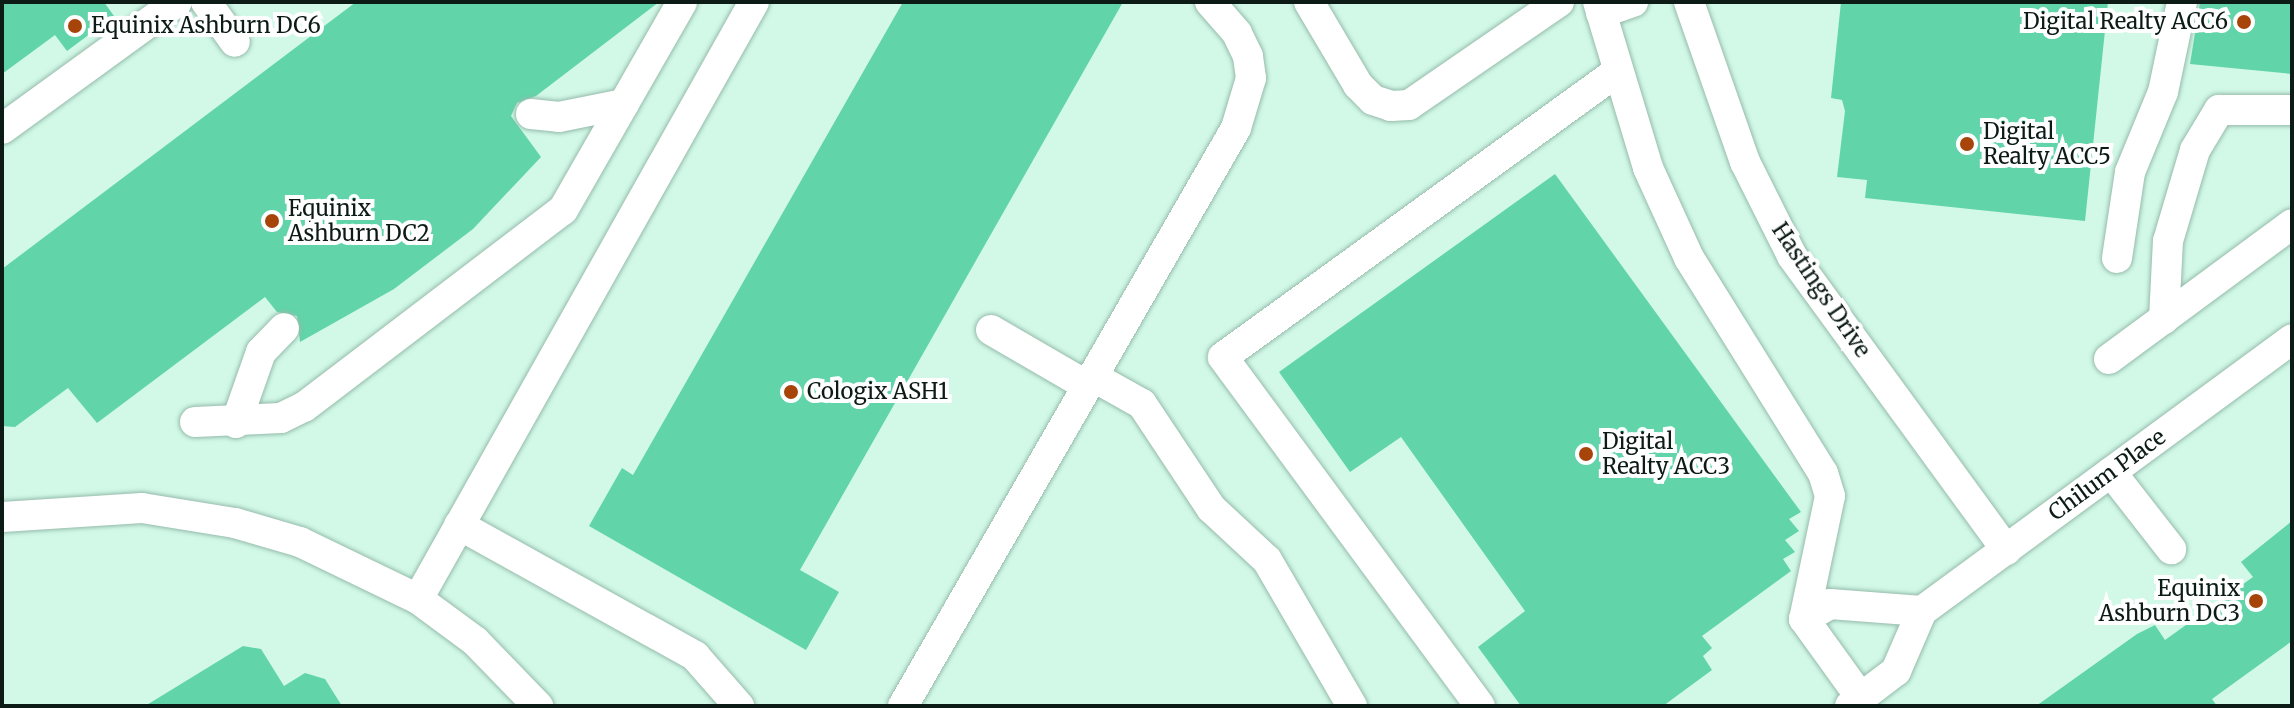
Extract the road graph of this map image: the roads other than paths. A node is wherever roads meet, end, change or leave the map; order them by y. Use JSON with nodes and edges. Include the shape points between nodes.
{"nodes":[{"id":1,"x":177,"y":2,"type":"edge"},
{"id":2,"x":206,"y":2,"type":"edge"},
{"id":3,"x":682,"y":2,"type":"edge"},
{"id":4,"x":754,"y":2,"type":"edge"},
{"id":5,"x":1210,"y":2,"type":"edge"},
{"id":6,"x":1309,"y":2,"type":"edge"},
{"id":7,"x":1559,"y":2,"type":"edge"},
{"id":8,"x":1633,"y":2,"type":"edge"},
{"id":9,"x":1689,"y":2,"type":"edge"},
{"id":10,"x":2182,"y":2,"type":"edge"},
{"id":11,"x":1600,"y":8,"type":"edge"},
{"id":12,"x":235,"y":42,"type":"dead end"},
{"id":13,"x":1617,"y":72,"type":"junction"},
{"id":14,"x":624,"y":104,"type":"junction"},
{"id":15,"x":2292,"y":110,"type":"edge"},
{"id":16,"x":531,"y":114,"type":"dead end"},
{"id":17,"x":2,"y":129,"type":"edge"},
{"id":18,"x":2292,"y":224,"type":"edge"},
{"id":19,"x":2117,"y":258,"type":"dead end"},
{"id":20,"x":2164,"y":319,"type":"junction"},
{"id":21,"x":284,"y":328,"type":"dead end"},
{"id":22,"x":991,"y":330,"type":"dead end"},
{"id":23,"x":2292,"y":339,"type":"edge"},
{"id":24,"x":2109,"y":359,"type":"dead end"},
{"id":25,"x":1089,"y":380,"type":"junction"},
{"id":26,"x":195,"y":422,"type":"dead end"},
{"id":27,"x":236,"y":423,"type":"junction"},
{"id":28,"x":2111,"y":472,"type":"junction"},
{"id":29,"x":2,"y":517,"type":"edge"},
{"id":30,"x":459,"y":525,"type":"junction"},
{"id":31,"x":2171,"y":549,"type":"dead end"},
{"id":32,"x":2006,"y":550,"type":"junction"},
{"id":33,"x":418,"y":599,"type":"junction"},
{"id":34,"x":1922,"y":611,"type":"junction"},
{"id":35,"x":1804,"y":619,"type":"junction"},
{"id":36,"x":1856,"y":702,"type":"edge"},
{"id":37,"x":538,"y":706,"type":"edge"},
{"id":38,"x":739,"y":706,"type":"edge"},
{"id":39,"x":903,"y":706,"type":"edge"},
{"id":40,"x":1352,"y":706,"type":"edge"},
{"id":41,"x":1480,"y":706,"type":"edge"}],
"edges":[{"from":1,"to":17,"type":"street"},
{"from":2,"to":12,"type":"street"},
{"from":3,"to":14,"type":"street"},
{"from":4,"to":30,"type":"street"},
{"from":5,"to":25,"type":"street","via":[[1237,33],[1248,56],[1247,100]]},
{"from":6,"to":7,"type":"street","via":[[1358,85],[1373,100],[1391,106],[1409,105]]},
{"from":8,"to":11,"type":"street"},
{"from":9,"to":32,"type":"street","name":"Hastings Drive","via":[[1739,149],[1792,256]]},
{"from":10,"to":19,"type":"street","via":[[2163,92],[2130,172]]},
{"from":11,"to":13,"type":"street"},
{"from":13,"to":35,"type":"street","via":[[1648,168],[1689,258],[1823,473],[1830,496]]},
{"from":13,"to":41,"type":"street","via":[[1223,357]]},
{"from":14,"to":16,"type":"street","via":[[559,117]]},
{"from":14,"to":27,"type":"street","via":[[563,210],[304,407],[281,418]]},
{"from":15,"to":20,"type":"street","via":[[2219,110],[2203,137],[2168,241]]},
{"from":18,"to":20,"type":"street"},
{"from":20,"to":24,"type":"street"},
{"from":21,"to":27,"type":"street","via":[[261,352]]},
{"from":22,"to":25,"type":"street"},
{"from":23,"to":28,"type":"street","name":"Chilum Place"},
{"from":25,"to":39,"type":"street"},
{"from":25,"to":40,"type":"street","via":[[1142,404],[1211,508],[1267,560]]},
{"from":26,"to":27,"type":"street"},
{"from":28,"to":31,"type":"street"},
{"from":28,"to":32,"type":"street","name":"Chilum Place"},
{"from":29,"to":33,"type":"street","via":[[89,509],[188,513],[300,542]]},
{"from":30,"to":33,"type":"street"},
{"from":30,"to":38,"type":"street","via":[[695,656]]},
{"from":32,"to":34,"type":"street","name":"Chilum Place"},
{"from":33,"to":37,"type":"street","via":[[475,641]]},
{"from":34,"to":35,"type":"street","via":[[1830,604]]},
{"from":34,"to":36,"type":"street","via":[[1896,671]]},
{"from":35,"to":36,"type":"street"}]}
